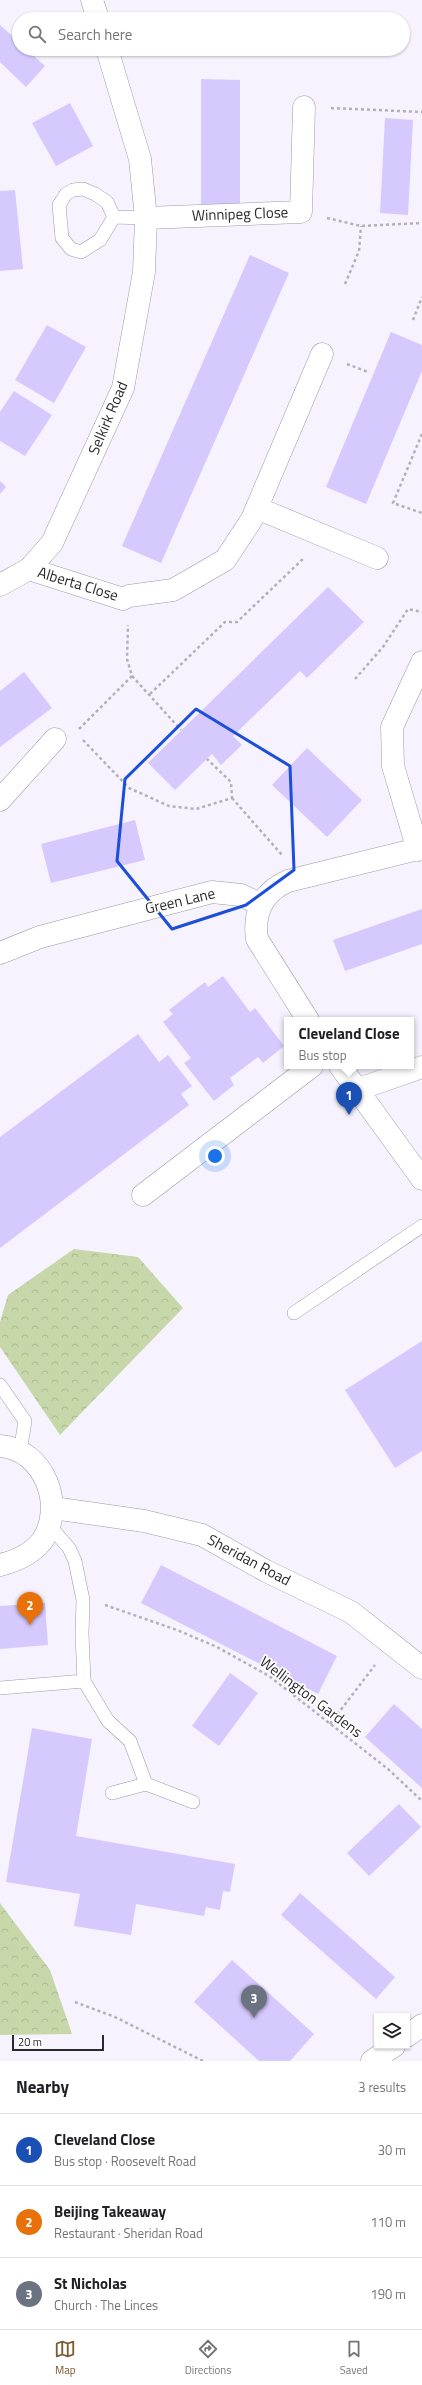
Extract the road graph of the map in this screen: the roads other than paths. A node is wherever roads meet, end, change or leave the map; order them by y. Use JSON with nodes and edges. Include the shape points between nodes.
{"nodes":[{"id":1,"x":92,"y":0,"type":"edge"},
{"id":2,"x":96,"y":12,"type":"edge"},
{"id":3,"x":109,"y":56,"type":"edge"},
{"id":4,"x":304,"y":107,"type":"road end"},
{"id":5,"x":114,"y":217,"type":"junction"},
{"id":6,"x":146,"y":218,"type":"junction"},
{"id":7,"x":322,"y":354,"type":"dead end"},
{"id":8,"x":257,"y":508,"type":"junction"},
{"id":9,"x":377,"y":558,"type":"dead end"},
{"id":10,"x":28,"y":569,"type":"junction"},
{"id":11,"x":0,"y":585,"type":"edge"},
{"id":12,"x":422,"y":662,"type":"edge"},
{"id":13,"x":54,"y":739,"type":"road end"},
{"id":14,"x":0,"y":800,"type":"edge"},
{"id":15,"x":420,"y":849,"type":"edge"},
{"id":16,"x":260,"y":904,"type":"junction"},
{"id":17,"x":0,"y":953,"type":"edge"},
{"id":18,"x":306,"y":1017,"type":"edge"},
{"id":19,"x":422,"y":1067,"type":"edge"},
{"id":20,"x":308,"y":1069,"type":"edge"},
{"id":21,"x":342,"y":1069,"type":"edge"},
{"id":22,"x":359,"y":1089,"type":"junction"},
{"id":23,"x":422,"y":1178,"type":"edge"},
{"id":24,"x":143,"y":1195,"type":"dead end"},
{"id":25,"x":422,"y":1226,"type":"edge"},
{"id":26,"x":294,"y":1313,"type":"dead end"},
{"id":27,"x":0,"y":1386,"type":"edge"},
{"id":28,"x":10,"y":1449,"type":"edge"},
{"id":29,"x":51,"y":1517,"type":"junction"},
{"id":30,"x":0,"y":1565,"type":"edge"},
{"id":31,"x":422,"y":1668,"type":"edge"},
{"id":32,"x":84,"y":1681,"type":"junction"},
{"id":33,"x":0,"y":1688,"type":"edge"},
{"id":34,"x":146,"y":1784,"type":"junction"},
{"id":35,"x":112,"y":1793,"type":"dead end"},
{"id":36,"x":193,"y":1802,"type":"dead end"},
{"id":37,"x":422,"y":2025,"type":"edge"},
{"id":38,"x":410,"y":2034,"type":"edge"},
{"id":39,"x":390,"y":2049,"type":"edge"},
{"id":40,"x":372,"y":2061,"type":"edge"}],
"edges":[{"from":1,"to":2,"type":"street"},
{"from":3,"to":6,"type":"street","name":"Selkirk Road","via":[[140,159]]},
{"from":4,"to":6,"type":"street","name":"Winnipeg Close","via":[[301,212]]},
{"from":5,"to":5,"type":"lane","via":[[100,240],[81,252],[71,249],[62,238],[59,205],[66,194],[83,189],[107,202]]},
{"from":5,"to":6,"type":"lane"},
{"from":6,"to":10,"type":"street","name":"Selkirk Road","via":[[144,272],[123,388],[52,543]]},
{"from":7,"to":8,"type":"street","name":"Alberta Close"},
{"from":8,"to":9,"type":"street"},
{"from":8,"to":10,"type":"street","name":"Alberta Close","via":[[225,560],[173,590],[123,599]]},
{"from":10,"to":11,"type":"street","name":"Selkirk Road"},
{"from":12,"to":15,"type":"street","via":[[392,727],[393,766]]},
{"from":13,"to":14,"type":"street"},
{"from":15,"to":16,"type":"street","via":[[277,886]]},
{"from":16,"to":17,"type":"street","name":"Green Lane","via":[[241,895],[212,892],[40,937]]},
{"from":16,"to":18,"type":"street","via":[[256,921],[258,939]]},
{"from":19,"to":22,"type":"street"},
{"from":20,"to":24,"type":"street"},
{"from":21,"to":22,"type":"street"},
{"from":22,"to":23,"type":"street"},
{"from":25,"to":26,"type":"lane"},
{"from":27,"to":28,"type":"lane","via":[[25,1421]]},
{"from":28,"to":29,"type":"street","via":[[34,1462],[44,1476],[51,1491]]},
{"from":29,"to":30,"type":"street","via":[[42,1540],[30,1553]]},
{"from":29,"to":31,"type":"street","name":"Sheridan Road","via":[[144,1521],[202,1535],[266,1571],[351,1612]]},
{"from":29,"to":32,"type":"lane","via":[[75,1561],[83,1600]]},
{"from":32,"to":33,"type":"lane"},
{"from":32,"to":34,"type":"lane","via":[[108,1721],[130,1741]]},
{"from":34,"to":35,"type":"lane"},
{"from":34,"to":36,"type":"lane"},
{"from":37,"to":38,"type":"street"},
{"from":39,"to":40,"type":"street"}]}
